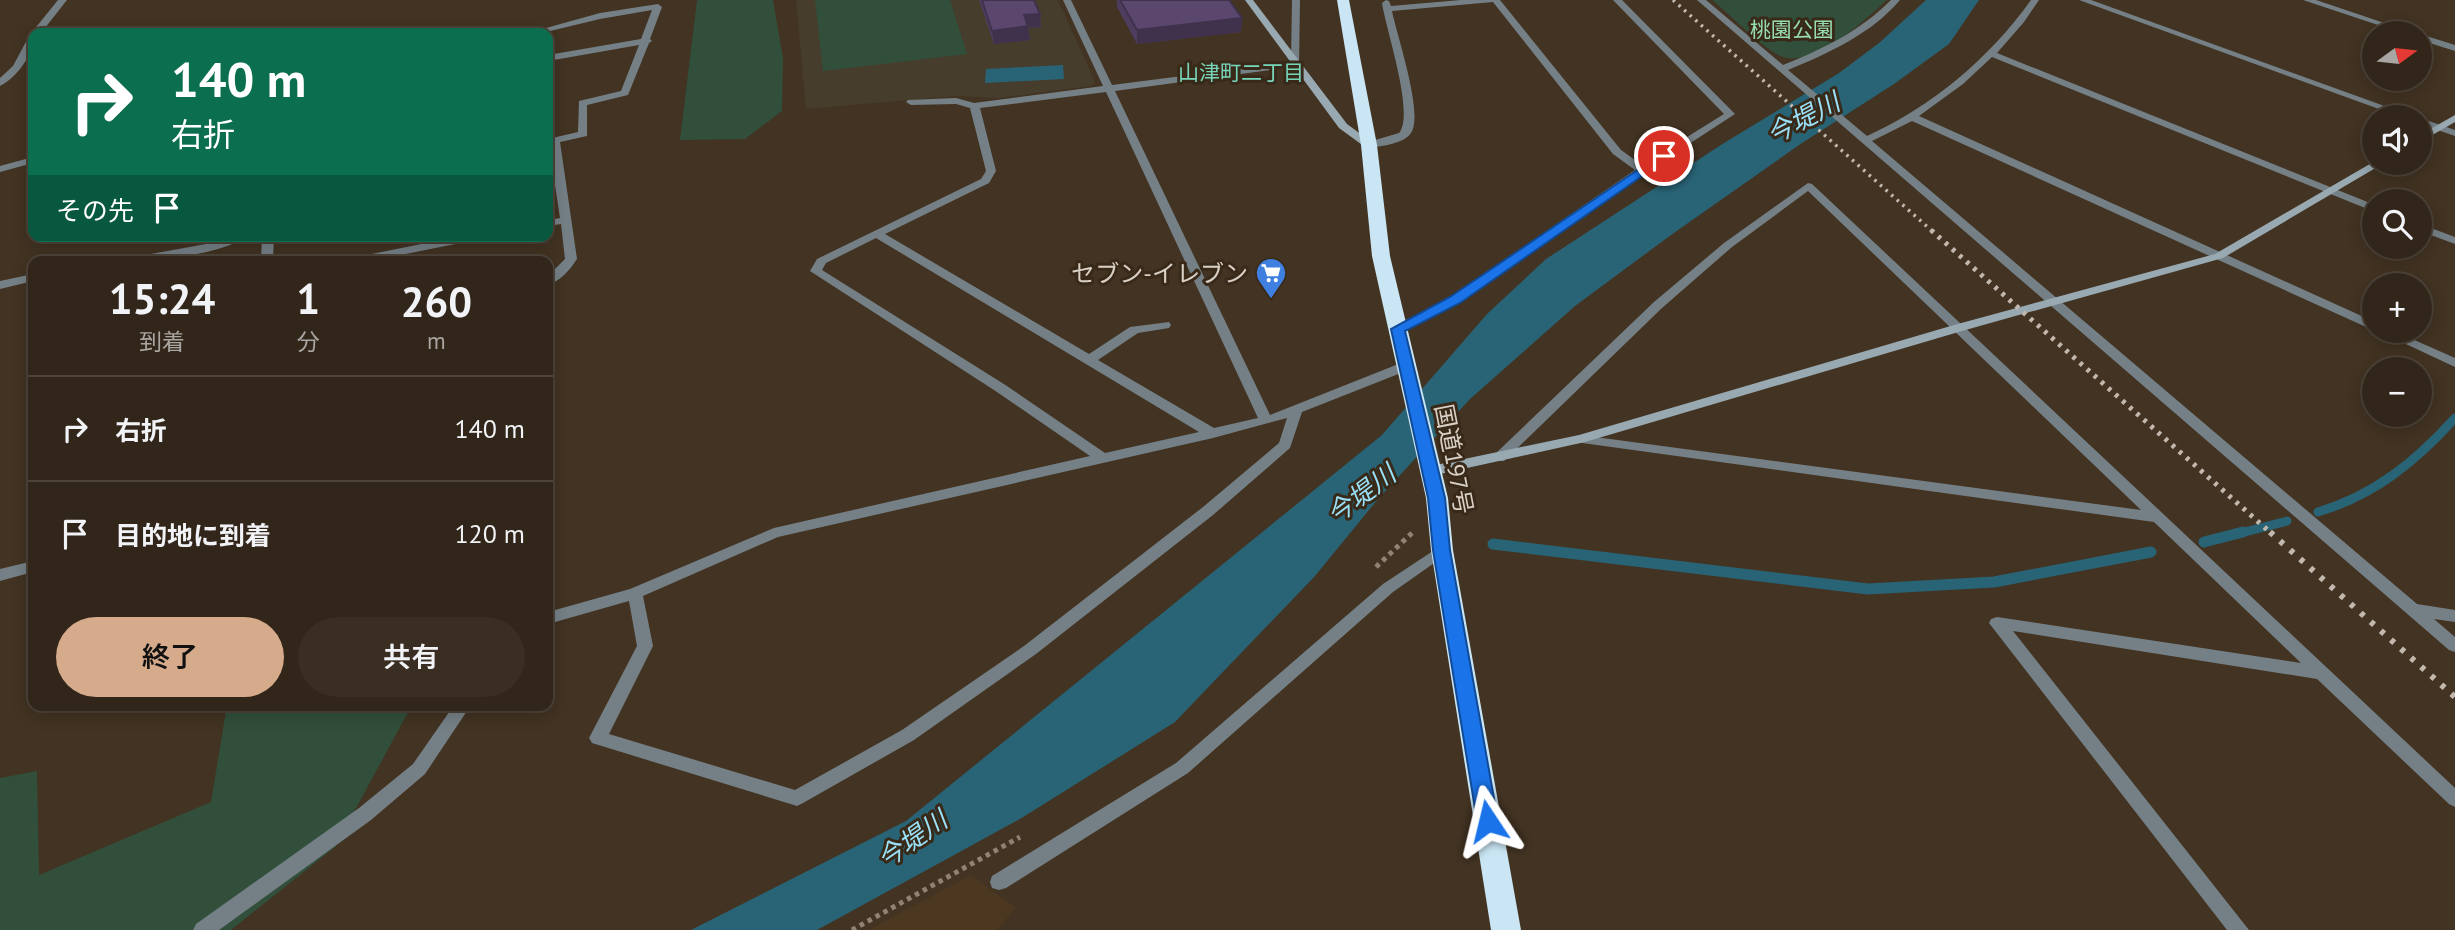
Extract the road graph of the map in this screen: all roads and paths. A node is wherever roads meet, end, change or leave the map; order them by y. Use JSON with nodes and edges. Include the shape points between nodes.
{"nodes":[{"id":1,"x":63,"y":0,"type":"edge"},
{"id":2,"x":1067,"y":0,"type":"edge"},
{"id":3,"x":1249,"y":0,"type":"edge"},
{"id":4,"x":1296,"y":0,"type":"edge"},
{"id":5,"x":1343,"y":0,"type":"edge"},
{"id":6,"x":1491,"y":0,"type":"edge"},
{"id":7,"x":1496,"y":0,"type":"edge"},
{"id":8,"x":1616,"y":0,"type":"edge"},
{"id":9,"x":1701,"y":0,"type":"edge"},
{"id":10,"x":1896,"y":0,"type":"edge"},
{"id":11,"x":2035,"y":0,"type":"edge"},
{"id":12,"x":2083,"y":0,"type":"edge"},
{"id":13,"x":2307,"y":0,"type":"edge"},
{"id":14,"x":1386,"y":5,"type":"edge"},
{"id":15,"x":2373,"y":21,"type":"edge"},
{"id":16,"x":40,"y":28,"type":"edge"},
{"id":17,"x":552,"y":28,"type":"edge"},
{"id":18,"x":647,"y":41,"type":"junction"},
{"id":19,"x":2432,"y":41,"type":"edge"},
{"id":20,"x":28,"y":47,"type":"edge"},
{"id":21,"x":2455,"y":48,"type":"edge"},
{"id":22,"x":1992,"y":54,"type":"junction"},
{"id":23,"x":553,"y":57,"type":"edge"},
{"id":24,"x":1296,"y":64,"type":"junction"},
{"id":25,"x":1782,"y":69,"type":"junction"},
{"id":26,"x":0,"y":83,"type":"edge"},
{"id":27,"x":1107,"y":89,"type":"junction"},
{"id":28,"x":911,"y":102,"type":"dead end"},
{"id":29,"x":2376,"y":105,"type":"edge"},
{"id":30,"x":974,"y":106,"type":"junction"},
{"id":31,"x":1910,"y":116,"type":"junction"},
{"id":32,"x":2455,"y":118,"type":"edge"},
{"id":33,"x":2432,"y":125,"type":"edge"},
{"id":34,"x":2439,"y":128,"type":"junction"},
{"id":35,"x":2432,"y":132,"type":"edge"},
{"id":36,"x":2455,"y":133,"type":"edge"},
{"id":37,"x":1865,"y":141,"type":"junction"},
{"id":38,"x":553,"y":142,"type":"edge"},
{"id":39,"x":1369,"y":145,"type":"junction"},
{"id":40,"x":553,"y":152,"type":"edge"},
{"id":41,"x":28,"y":161,"type":"edge"},
{"id":42,"x":0,"y":169,"type":"edge"},
{"id":43,"x":1642,"y":170,"type":"junction"},
{"id":44,"x":2362,"y":173,"type":"edge"},
{"id":45,"x":2330,"y":191,"type":"junction"},
{"id":46,"x":2362,"y":204,"type":"edge"},
{"id":47,"x":566,"y":220,"type":"junction"},
{"id":48,"x":553,"y":222,"type":"edge"},
{"id":49,"x":2432,"y":232,"type":"edge"},
{"id":50,"x":877,"y":234,"type":"junction"},
{"id":51,"x":2455,"y":241,"type":"edge"},
{"id":52,"x":225,"y":242,"type":"edge"},
{"id":53,"x":449,"y":242,"type":"edge"},
{"id":54,"x":156,"y":256,"type":"edge"},
{"id":55,"x":378,"y":256,"type":"edge"},
{"id":56,"x":2219,"y":256,"type":"junction"},
{"id":57,"x":553,"y":278,"type":"edge"},
{"id":58,"x":28,"y":279,"type":"edge"},
{"id":59,"x":0,"y":285,"type":"edge"},
{"id":60,"x":2053,"y":304,"type":"junction"},
{"id":61,"x":2362,"y":321,"type":"edge"},
{"id":62,"x":1165,"y":326,"type":"dead end"},
{"id":63,"x":1958,"y":328,"type":"junction"},
{"id":64,"x":1398,"y":329,"type":"junction"},
{"id":65,"x":2411,"y":343,"type":"edge"},
{"id":66,"x":1089,"y":360,"type":"junction"},
{"id":67,"x":2455,"y":363,"type":"edge"},
{"id":68,"x":1408,"y":372,"type":"junction"},
{"id":69,"x":1295,"y":412,"type":"junction"},
{"id":70,"x":1266,"y":421,"type":"junction"},
{"id":71,"x":1213,"y":434,"type":"junction"},
{"id":72,"x":1580,"y":439,"type":"junction"},
{"id":73,"x":1101,"y":457,"type":"junction"},
{"id":74,"x":1499,"y":458,"type":"junction"},
{"id":75,"x":1430,"y":464,"type":"junction"},
{"id":76,"x":1437,"y":498,"type":"junction"},
{"id":77,"x":2159,"y":518,"type":"junction"},
{"id":78,"x":1441,"y":550,"type":"junction"},
{"id":79,"x":28,"y":568,"type":"edge"},
{"id":80,"x":0,"y":575,"type":"edge"},
{"id":81,"x":1368,"y":575,"type":"dead end"},
{"id":82,"x":635,"y":593,"type":"junction"},
{"id":83,"x":2413,"y":610,"type":"junction"},
{"id":84,"x":2455,"y":616,"type":"edge"},
{"id":85,"x":553,"y":617,"type":"edge"},
{"id":86,"x":2455,"y":646,"type":"edge"},
{"id":87,"x":2323,"y":673,"type":"junction"},
{"id":88,"x":459,"y":711,"type":"edge"},
{"id":89,"x":2455,"y":799,"type":"edge"},
{"id":90,"x":1033,"y":830,"type":"dead end"},
{"id":91,"x":999,"y":882,"type":"dead end"},
{"id":92,"x":203,"y":930,"type":"edge"},
{"id":93,"x":852,"y":930,"type":"edge"},
{"id":94,"x":1506,"y":930,"type":"edge"},
{"id":95,"x":2239,"y":930,"type":"edge"}],
"edges":[{"from":1,"to":16,"type":"street"},
{"from":2,"to":27,"type":"street"},
{"from":3,"to":24,"type":"street"},
{"from":4,"to":24,"type":"street"},
{"from":5,"to":39,"type":"highway","name":"国道197号"},
{"from":6,"to":14,"type":"street"},
{"from":7,"to":43,"type":"street","via":[[1618,152]]},
{"from":8,"to":43,"type":"street","via":[[1730,114]]},
{"from":9,"to":25,"type":"street"},
{"from":10,"to":25,"type":"street","via":[[1834,49]]},
{"from":11,"to":22,"type":"street"},
{"from":12,"to":29,"type":"street"},
{"from":13,"to":15,"type":"street"},
{"from":14,"to":39,"type":"street","via":[[1410,106],[1410,127],[1403,135]]},
{"from":17,"to":18,"type":"street","via":[[658,7]]},
{"from":18,"to":23,"type":"street"},
{"from":18,"to":38,"type":"street","via":[[625,93],[582,103],[583,134]]},
{"from":19,"to":21,"type":"street"},
{"from":20,"to":26,"type":"street","via":[[17,67]]},
{"from":22,"to":31,"type":"street"},
{"from":22,"to":45,"type":"street"},
{"from":24,"to":27,"type":"street"},
{"from":24,"to":39,"type":"street","via":[[1343,126]]},
{"from":25,"to":37,"type":"street"},
{"from":27,"to":30,"type":"street"},
{"from":27,"to":70,"type":"street"},
{"from":28,"to":30,"type":"street","via":[[956,101]]},
{"from":30,"to":50,"type":"street","via":[[992,171],[985,181]]},
{"from":31,"to":37,"type":"street"},
{"from":31,"to":56,"type":"street"},
{"from":32,"to":34,"type":"street"},
{"from":33,"to":34,"type":"street"},
{"from":34,"to":35,"type":"street"},
{"from":34,"to":36,"type":"street"},
{"from":37,"to":60,"type":"street"},
{"from":39,"to":64,"type":"highway","name":"国道197号","via":[[1381,256]]},
{"from":40,"to":47,"type":"street"},
{"from":41,"to":42,"type":"street"},
{"from":43,"to":64,"type":"street","via":[[1455,300]]},
{"from":44,"to":45,"type":"street"},
{"from":45,"to":46,"type":"street"},
{"from":45,"to":56,"type":"street"},
{"from":47,"to":48,"type":"street"},
{"from":47,"to":57,"type":"street","via":[[571,259]]},
{"from":49,"to":51,"type":"street"},
{"from":50,"to":66,"type":"street"},
{"from":50,"to":73,"type":"street","via":[[821,261],[816,271]]},
{"from":52,"to":54,"type":"street"},
{"from":53,"to":55,"type":"street"},
{"from":56,"to":60,"type":"street"},
{"from":56,"to":61,"type":"street"},
{"from":58,"to":59,"type":"street"},
{"from":60,"to":63,"type":"street"},
{"from":60,"to":83,"type":"street"},
{"from":62,"to":66,"type":"street","via":[[1134,330]]},
{"from":63,"to":72,"type":"street"},
{"from":63,"to":74,"type":"street","via":[[1808,186],[1658,305]]},
{"from":63,"to":77,"type":"street"},
{"from":64,"to":68,"type":"highway","name":"国道197号"},
{"from":65,"to":67,"type":"street"},
{"from":66,"to":71,"type":"street"},
{"from":68,"to":69,"type":"street"},
{"from":68,"to":75,"type":"highway","name":"国道197号"},
{"from":69,"to":70,"type":"street"},
{"from":69,"to":82,"type":"street","via":[[1285,445],[1030,650],[908,735],[797,798],[598,738],[645,646]]},
{"from":70,"to":71,"type":"street"},
{"from":71,"to":73,"type":"street"},
{"from":72,"to":74,"type":"street"},
{"from":72,"to":77,"type":"street"},
{"from":73,"to":82,"type":"street","via":[[774,533]]},
{"from":74,"to":75,"type":"street"},
{"from":75,"to":76,"type":"highway","name":"国道197号"},
{"from":76,"to":78,"type":"highway","name":"国道197号"},
{"from":76,"to":81,"type":"path","via":[[1423,522]]},
{"from":77,"to":87,"type":"street"},
{"from":78,"to":91,"type":"street","via":[[1388,588],[1182,768]]},
{"from":78,"to":94,"type":"highway","name":"国道197号"},
{"from":79,"to":80,"type":"street"},
{"from":82,"to":85,"type":"street"},
{"from":83,"to":84,"type":"street"},
{"from":83,"to":86,"type":"street"},
{"from":87,"to":89,"type":"street"},
{"from":87,"to":95,"type":"street","via":[[1997,623]]},
{"from":88,"to":92,"type":"street","via":[[419,769],[365,814]]},
{"from":90,"to":93,"type":"path"}]}
